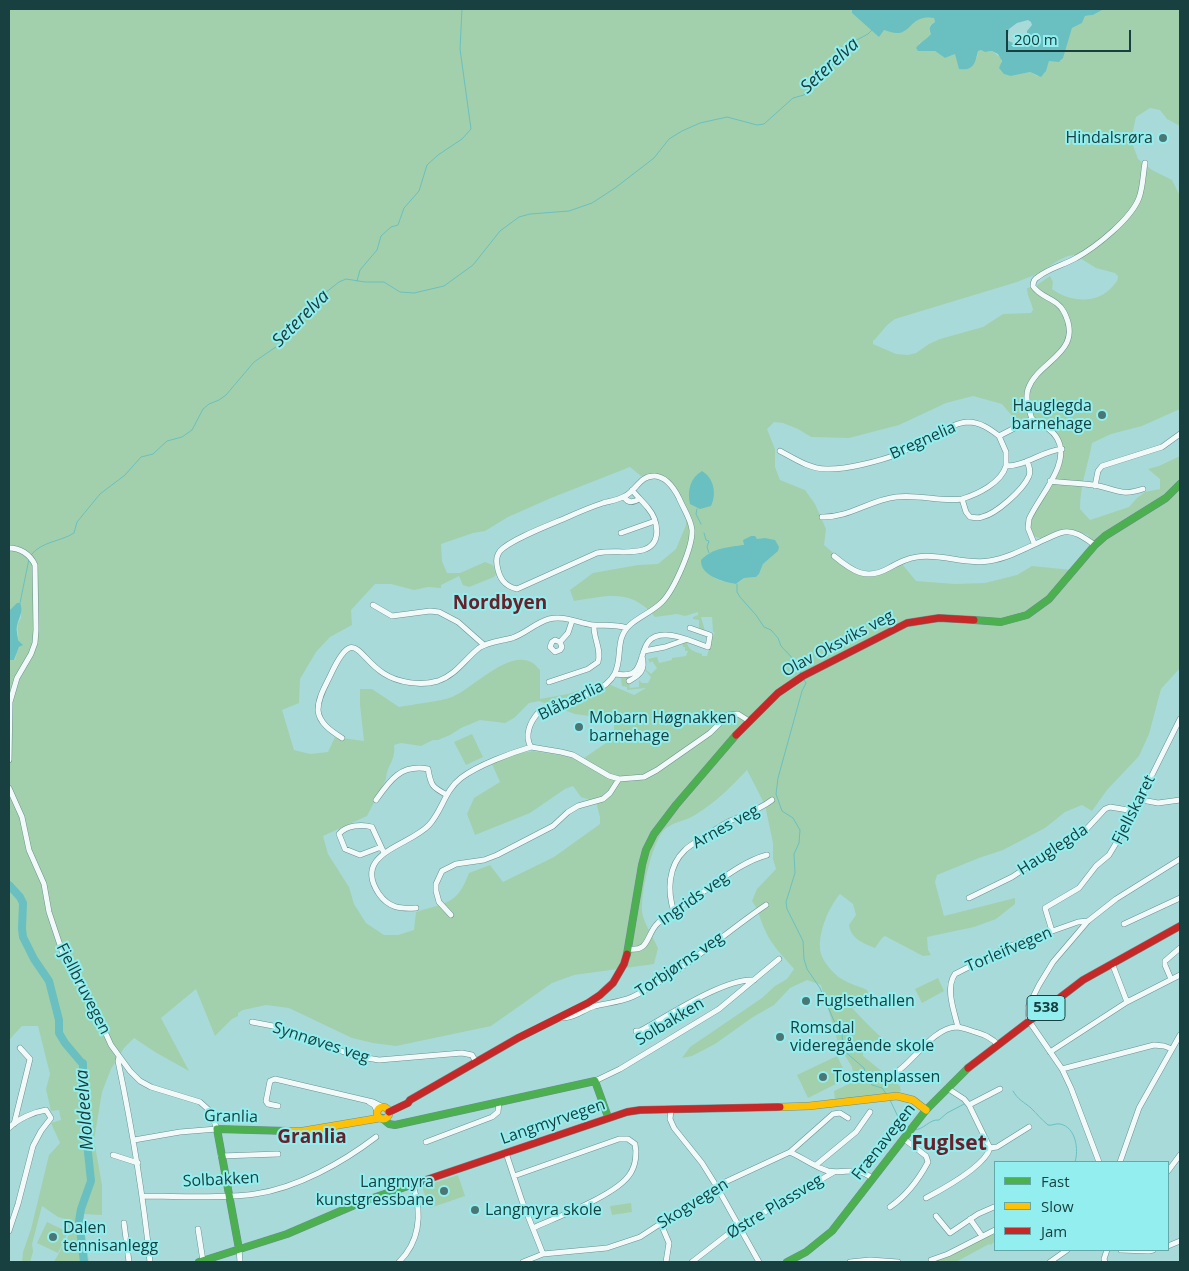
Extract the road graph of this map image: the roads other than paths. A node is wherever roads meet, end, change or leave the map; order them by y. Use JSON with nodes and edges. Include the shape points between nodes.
{"nodes":[{"id":1,"x":1145,"y":163,"type":"dead end"},
{"id":2,"x":1032,"y":419,"type":"junction"},
{"id":3,"x":1180,"y":434,"type":"edge"},
{"id":4,"x":999,"y":436,"type":"junction"},
{"id":5,"x":1062,"y":448,"type":"junction"},
{"id":6,"x":780,"y":451,"type":"dead end"},
{"id":7,"x":1027,"y":461,"type":"junction"},
{"id":8,"x":1006,"y":466,"type":"junction"},
{"id":9,"x":1050,"y":481,"type":"junction"},
{"id":10,"x":1180,"y":484,"type":"edge"},
{"id":11,"x":1095,"y":486,"type":"junction"},
{"id":12,"x":1143,"y":489,"type":"dead end"},
{"id":13,"x":632,"y":490,"type":"junction"},
{"id":14,"x":624,"y":497,"type":"junction"},
{"id":15,"x":639,"y":499,"type":"junction"},
{"id":16,"x":962,"y":499,"type":"junction"},
{"id":17,"x":822,"y":517,"type":"dead end"},
{"id":18,"x":655,"y":521,"type":"junction"},
{"id":19,"x":621,"y":533,"type":"dead end"},
{"id":20,"x":1034,"y":543,"type":"junction"},
{"id":21,"x":1095,"y":545,"type":"junction"},
{"id":22,"x":9,"y":548,"type":"edge"},
{"id":23,"x":834,"y":556,"type":"dead end"},
{"id":24,"x":373,"y":605,"type":"dead end"},
{"id":25,"x":572,"y":621,"type":"junction"},
{"id":26,"x":594,"y":625,"type":"junction"},
{"id":27,"x":627,"y":628,"type":"junction"},
{"id":28,"x":690,"y":628,"type":"dead end"},
{"id":29,"x":685,"y":640,"type":"junction"},
{"id":30,"x":560,"y":642,"type":"dead end"},
{"id":31,"x":484,"y":645,"type":"junction"},
{"id":32,"x":643,"y":653,"type":"junction"},
{"id":33,"x":615,"y":674,"type":"junction"},
{"id":34,"x":629,"y":681,"type":"dead end"},
{"id":35,"x":548,"y":682,"type":"dead end"},
{"id":36,"x":1180,"y":719,"type":"edge"},
{"id":37,"x":749,"y":722,"type":"junction"},
{"id":38,"x":342,"y":738,"type":"dead end"},
{"id":39,"x":531,"y":748,"type":"junction"},
{"id":40,"x":9,"y":760,"type":"edge"},
{"id":41,"x":619,"y":779,"type":"junction"},
{"id":42,"x":9,"y":788,"type":"edge"},
{"id":43,"x":447,"y":795,"type":"junction"},
{"id":44,"x":376,"y":800,"type":"dead end"},
{"id":45,"x":772,"y":800,"type":"dead end"},
{"id":46,"x":1142,"y":800,"type":"junction"},
{"id":47,"x":1180,"y":800,"type":"edge"},
{"id":48,"x":1134,"y":811,"type":"junction"},
{"id":49,"x":381,"y":847,"type":"junction"},
{"id":50,"x":384,"y":853,"type":"junction"},
{"id":51,"x":767,"y":855,"type":"dead end"},
{"id":52,"x":1180,"y":860,"type":"edge"},
{"id":53,"x":969,"y":898,"type":"dead end"},
{"id":54,"x":1180,"y":898,"type":"edge"},
{"id":55,"x":766,"y":905,"type":"dead end"},
{"id":56,"x":416,"y":908,"type":"dead end"},
{"id":57,"x":674,"y":912,"type":"junction"},
{"id":58,"x":451,"y":915,"type":"dead end"},
{"id":59,"x":1088,"y":922,"type":"junction"},
{"id":60,"x":1124,"y":924,"type":"dead end"},
{"id":61,"x":1180,"y":926,"type":"edge"},
{"id":62,"x":1052,"y":931,"type":"junction"},
{"id":63,"x":1180,"y":948,"type":"edge"},
{"id":64,"x":630,"y":949,"type":"junction"},
{"id":65,"x":779,"y":959,"type":"dead end"},
{"id":66,"x":1112,"y":963,"type":"junction"},
{"id":67,"x":1180,"y":975,"type":"edge"},
{"id":68,"x":1171,"y":979,"type":"junction"},
{"id":69,"x":754,"y":980,"type":"junction"},
{"id":70,"x":1127,"y":1002,"type":"junction"},
{"id":71,"x":559,"y":1018,"type":"junction"},
{"id":72,"x":1029,"y":1021,"type":"junction"},
{"id":73,"x":252,"y":1022,"type":"dead end"},
{"id":74,"x":958,"y":1027,"type":"junction"},
{"id":75,"x":636,"y":1031,"type":"dead end"},
{"id":76,"x":1180,"y":1035,"type":"edge"},
{"id":77,"x":998,"y":1045,"type":"junction"},
{"id":78,"x":20,"y":1048,"type":"dead end"},
{"id":79,"x":1172,"y":1049,"type":"junction"},
{"id":80,"x":1050,"y":1052,"type":"junction"},
{"id":81,"x":119,"y":1057,"type":"junction"},
{"id":82,"x":476,"y":1062,"type":"junction"},
{"id":83,"x":1062,"y":1069,"type":"junction"},
{"id":84,"x":898,"y":1071,"type":"dead end"},
{"id":85,"x":595,"y":1080,"type":"junction"},
{"id":86,"x":947,"y":1088,"type":"junction"},
{"id":87,"x":1000,"y":1089,"type":"dead end"},
{"id":88,"x":499,"y":1102,"type":"junction"},
{"id":89,"x":970,"y":1105,"type":"junction"},
{"id":90,"x":278,"y":1106,"type":"dead end"},
{"id":91,"x":671,"y":1110,"type":"junction"},
{"id":92,"x":926,"y":1110,"type":"junction"},
{"id":93,"x":383,"y":1112,"type":"junction"},
{"id":94,"x":870,"y":1112,"type":"dead end"},
{"id":95,"x":608,"y":1117,"type":"junction"},
{"id":96,"x":848,"y":1118,"type":"dead end"},
{"id":97,"x":14,"y":1124,"type":"junction"},
{"id":98,"x":1029,"y":1127,"type":"dead end"},
{"id":99,"x":9,"y":1128,"type":"edge"},
{"id":100,"x":217,"y":1129,"type":"junction"},
{"id":101,"x":376,"y":1137,"type":"dead end"},
{"id":102,"x":904,"y":1139,"type":"junction"},
{"id":103,"x":134,"y":1140,"type":"junction"},
{"id":104,"x":426,"y":1142,"type":"dead end"},
{"id":105,"x":990,"y":1148,"type":"junction"},
{"id":106,"x":790,"y":1152,"type":"junction"},
{"id":107,"x":506,"y":1153,"type":"junction"},
{"id":108,"x":112,"y":1154,"type":"dead end"},
{"id":109,"x":278,"y":1154,"type":"dead end"},
{"id":110,"x":1180,"y":1155,"type":"edge"},
{"id":111,"x":221,"y":1156,"type":"junction"},
{"id":112,"x":1099,"y":1161,"type":"edge"},
{"id":113,"x":1120,"y":1161,"type":"edge"},
{"id":114,"x":138,"y":1163,"type":"junction"},
{"id":115,"x":816,"y":1165,"type":"junction"},
{"id":116,"x":1169,"y":1170,"type":"edge"},
{"id":117,"x":834,"y":1172,"type":"junction"},
{"id":118,"x":514,"y":1176,"type":"junction"},
{"id":119,"x":873,"y":1179,"type":"junction"},
{"id":120,"x":413,"y":1185,"type":"junction"},
{"id":121,"x":717,"y":1186,"type":"junction"},
{"id":122,"x":229,"y":1195,"type":"junction"},
{"id":123,"x":143,"y":1196,"type":"junction"},
{"id":124,"x":926,"y":1198,"type":"dead end"},
{"id":125,"x":994,"y":1206,"type":"edge"},
{"id":126,"x":890,"y":1207,"type":"dead end"},
{"id":127,"x":936,"y":1216,"type":"dead end"},
{"id":128,"x":970,"y":1219,"type":"junction"},
{"id":129,"x":124,"y":1223,"type":"dead end"},
{"id":130,"x":660,"y":1224,"type":"junction"},
{"id":131,"x":740,"y":1226,"type":"junction"},
{"id":132,"x":533,"y":1228,"type":"junction"},
{"id":133,"x":198,"y":1229,"type":"dead end"},
{"id":134,"x":994,"y":1230,"type":"edge"},
{"id":135,"x":9,"y":1231,"type":"edge"},
{"id":136,"x":982,"y":1236,"type":"junction"},
{"id":137,"x":239,"y":1249,"type":"junction"},
{"id":138,"x":1065,"y":1251,"type":"edge"},
{"id":139,"x":543,"y":1254,"type":"junction"},
{"id":140,"x":931,"y":1260,"type":"dead end"},
{"id":141,"x":129,"y":1262,"type":"edge"},
{"id":142,"x":150,"y":1262,"type":"edge"},
{"id":143,"x":201,"y":1262,"type":"edge"},
{"id":144,"x":240,"y":1262,"type":"edge"},
{"id":145,"x":399,"y":1262,"type":"edge"},
{"id":146,"x":523,"y":1262,"type":"edge"},
{"id":147,"x":666,"y":1262,"type":"edge"},
{"id":148,"x":692,"y":1262,"type":"edge"},
{"id":149,"x":759,"y":1262,"type":"edge"},
{"id":150,"x":787,"y":1262,"type":"edge"},
{"id":151,"x":850,"y":1262,"type":"edge"},
{"id":152,"x":898,"y":1262,"type":"edge"},
{"id":153,"x":1050,"y":1262,"type":"edge"}],
"edges":[{"from":1,"to":2,"type":"street","via":[[1140,197],[1128,215],[1101,242],[1034,281],[1036,291],[1064,310],[1069,330],[1062,351],[1028,389]]},
{"from":2,"to":4,"type":"street"},
{"from":2,"to":5,"type":"street","via":[[1050,430]]},
{"from":3,"to":11,"type":"street","via":[[1162,447],[1102,466]]},
{"from":4,"to":6,"type":"street","name":"Bregnelia","via":[[974,423],[956,424],[898,454],[839,469],[811,466]]},
{"from":4,"to":8,"type":"street","via":[[1006,452]]},
{"from":5,"to":7,"type":"street"},
{"from":5,"to":9,"type":"street","via":[[1060,464]]},
{"from":7,"to":8,"type":"street"},
{"from":7,"to":16,"type":"street","via":[[1030,475],[1004,505],[991,513],[982,518],[970,516]]},
{"from":8,"to":16,"type":"street","via":[[996,480],[975,495]]},
{"from":9,"to":11,"type":"street"},
{"from":9,"to":20,"type":"street","via":[[1029,519],[1028,528]]},
{"from":10,"to":21,"type":"street","name":"Olav Oksviks veg","via":[[1158,504]]},
{"from":11,"to":12,"type":"street","via":[[1119,493]]},
{"from":13,"to":14,"type":"street"},
{"from":13,"to":15,"type":"street"},
{"from":13,"to":27,"type":"street","via":[[648,477],[666,480],[677,494],[692,530],[689,549],[672,590],[660,604]]},
{"from":14,"to":15,"type":"street","via":[[632,502]]},
{"from":14,"to":18,"type":"street","via":[[556,522],[505,548],[496,562],[500,577],[505,584],[517,589],[596,553],[642,550],[654,544],[657,538]]},
{"from":15,"to":18,"type":"street"},
{"from":16,"to":17,"type":"street","via":[[896,497],[835,517]]},
{"from":18,"to":19,"type":"street"},
{"from":20,"to":21,"type":"street","via":[[1070,532]]},
{"from":20,"to":23,"type":"street","via":[[988,561],[916,557],[872,574],[851,570]]},
{"from":21,"to":37,"type":"street","name":"Olav Oksviks veg","via":[[1048,599],[1026,615],[1001,622],[939,618],[907,623],[789,684]]},
{"from":22,"to":40,"type":"street","via":[[25,553],[35,565],[36,630],[32,654],[13,690]]},
{"from":24,"to":31,"type":"street","via":[[397,616],[439,612],[458,622]]},
{"from":25,"to":26,"type":"street"},
{"from":25,"to":30,"type":"street"},
{"from":25,"to":31,"type":"street","via":[[548,619],[521,634]]},
{"from":26,"to":27,"type":"street","via":[[615,624]]},
{"from":26,"to":35,"type":"street","via":[[598,662],[588,669]]},
{"from":27,"to":33,"type":"street","name":"Blåbærlia"},
{"from":28,"to":29,"type":"street","via":[[710,635],[708,648]]},
{"from":29,"to":32,"type":"street"},
{"from":29,"to":32,"type":"street","via":[[672,635],[657,636],[650,640]]},
{"from":31,"to":38,"type":"street","via":[[454,673],[430,682],[391,678],[361,651],[353,648],[344,651],[335,664],[318,708],[323,723]]},
{"from":32,"to":33,"type":"street","via":[[634,673]]},
{"from":32,"to":34,"type":"street","via":[[642,671]]},
{"from":33,"to":39,"type":"street","name":"Blåbærlia","via":[[602,688],[538,713],[528,730]]},
{"from":36,"to":46,"type":"street","name":"Fjellskaret"},
{"from":37,"to":41,"type":"street","name":"Blåbærlia","via":[[738,714],[728,715],[710,733],[657,770],[644,777]]},
{"from":37,"to":64,"type":"street","name":"Olav Oksviks veg","via":[[664,819],[650,841],[640,871]]},
{"from":39,"to":41,"type":"street","name":"Blåbærlia","via":[[572,755]]},
{"from":39,"to":43,"type":"street","via":[[505,756],[468,774]]},
{"from":41,"to":58,"type":"street","via":[[603,798],[578,806],[553,826],[497,855],[456,864],[442,871],[436,891],[439,902]]},
{"from":42,"to":81,"type":"street","name":"Fjellbruvegen","via":[[22,817],[33,862],[44,884],[49,912],[64,957]]},
{"from":43,"to":44,"type":"street","via":[[435,789],[428,769],[421,768],[394,776]]},
{"from":43,"to":50,"type":"street","via":[[427,828]]},
{"from":45,"to":57,"type":"street","name":"Arnes veg","via":[[760,809],[726,823],[681,855],[670,884]]},
{"from":46,"to":47,"type":"street","via":[[1158,803]]},
{"from":46,"to":48,"type":"street","name":"Fjellskaret"},
{"from":48,"to":53,"type":"street","name":"Hauglegda","via":[[1105,809],[1080,835],[1012,877]]},
{"from":48,"to":62,"type":"street","name":"Fjellskaret","via":[[1114,849],[1084,882],[1066,897],[1046,906],[1044,910]]},
{"from":49,"to":49,"type":"street","via":[[360,855],[345,850],[339,834],[342,830],[366,825],[372,827]]},
{"from":49,"to":50,"type":"street"},
{"from":50,"to":56,"type":"street","via":[[372,872],[380,895],[393,907]]},
{"from":51,"to":57,"type":"street","name":"Ingrids veg","via":[[754,860]]},
{"from":52,"to":59,"type":"street","via":[[1116,899]]},
{"from":54,"to":60,"type":"street"},
{"from":55,"to":71,"type":"street","name":"Torbjørns veg","via":[[639,993],[584,1010],[568,1019]]},
{"from":57,"to":64,"type":"street","name":"Ingrids veg","via":[[655,927],[642,948]]},
{"from":59,"to":62,"type":"street","name":"Torleifvegen"},
{"from":59,"to":72,"type":"street","via":[[1039,985],[1028,1007]]},
{"from":61,"to":66,"type":"street","name":"Frænavegen","number":"538"},
{"from":62,"to":74,"type":"street","name":"Torleifvegen","via":[[1010,946],[954,974],[950,989]]},
{"from":63,"to":68,"type":"street","via":[[1165,961]]},
{"from":64,"to":71,"type":"street","name":"Olav Oksviks veg","via":[[610,987]]},
{"from":65,"to":69,"type":"street","name":"Solbakken"},
{"from":66,"to":70,"type":"street"},
{"from":66,"to":72,"type":"street","name":"Frænavegen","number":"538","via":[[1071,988]]},
{"from":67,"to":68,"type":"street"},
{"from":68,"to":70,"type":"street"},
{"from":69,"to":75,"type":"street","name":"Solbakken","via":[[747,979],[711,992]]},
{"from":69,"to":85,"type":"street","name":"Solbakken","via":[[703,1019],[620,1069]]},
{"from":70,"to":80,"type":"street"},
{"from":71,"to":82,"type":"street","name":"Granlia"},
{"from":72,"to":77,"type":"street","name":"Frænavegen","number":"538"},
{"from":72,"to":80,"type":"street"},
{"from":73,"to":82,"type":"street","name":"Synnøves veg","via":[[355,1056],[379,1060],[462,1053],[472,1055]]},
{"from":74,"to":77,"type":"street","via":[[992,1038]]},
{"from":74,"to":84,"type":"street","via":[[950,1028],[929,1042]]},
{"from":76,"to":79,"type":"street"},
{"from":77,"to":86,"type":"street","name":"Frænavegen","number":"538"},
{"from":78,"to":97,"type":"street","via":[[30,1058]]},
{"from":79,"to":83,"type":"street","via":[[1154,1046]]},
{"from":79,"to":113,"type":"street","via":[[1139,1108]]},
{"from":80,"to":83,"type":"street"},
{"from":81,"to":100,"type":"street","via":[[135,1076],[151,1087],[200,1102],[210,1111]]},
{"from":81,"to":103,"type":"street","name":"Fjellbruvegen"},
{"from":82,"to":93,"type":"street","name":"Granlia","via":[[408,1104]]},
{"from":83,"to":112,"type":"street"},
{"from":85,"to":88,"type":"street","name":"Solbakken"},
{"from":85,"to":95,"type":"street"},
{"from":86,"to":89,"type":"street"},
{"from":86,"to":92,"type":"street","name":"Frænavegen","number":"538"},
{"from":87,"to":89,"type":"street"},
{"from":88,"to":93,"type":"street","name":"Solbakken","via":[[404,1122]]},
{"from":88,"to":104,"type":"street","via":[[498,1112],[492,1117]]},
{"from":89,"to":105,"type":"street"},
{"from":90,"to":93,"type":"street","via":[[266,1101],[270,1081],[275,1079],[378,1103]]},
{"from":91,"to":92,"type":"street","name":"Langmyrvegen","via":[[808,1106],[896,1096],[907,1097]]},
{"from":91,"to":95,"type":"street","name":"Langmyrvegen","via":[[633,1111]]},
{"from":91,"to":121,"type":"street","via":[[674,1128]]},
{"from":92,"to":102,"type":"street","name":"Frænavegen","number":"538"},
{"from":93,"to":100,"type":"street","name":"Granlia","via":[[357,1121],[303,1131]]},
{"from":94,"to":115,"type":"street","via":[[856,1132]]},
{"from":95,"to":107,"type":"street","name":"Langmyrvegen"},
{"from":96,"to":106,"type":"street","name":"Skogvegen","via":[[840,1113],[833,1114]]},
{"from":97,"to":99,"type":"street"},
{"from":97,"to":135,"type":"street","via":[[46,1110],[51,1118],[33,1146]]},
{"from":98,"to":105,"type":"street"},
{"from":100,"to":103,"type":"street","name":"Granlia"},
{"from":100,"to":111,"type":"street"},
{"from":101,"to":122,"type":"street","name":"Solbakken","via":[[335,1165],[310,1177],[260,1193]]},
{"from":102,"to":119,"type":"street","name":"Frænavegen","number":"538"},
{"from":102,"to":126,"type":"street","via":[[926,1156],[928,1162],[899,1201]]},
{"from":103,"to":114,"type":"street","name":"Fjellbruvegen"},
{"from":105,"to":124,"type":"street","via":[[985,1159]]},
{"from":106,"to":115,"type":"street"},
{"from":106,"to":121,"type":"street","name":"Skogvegen"},
{"from":107,"to":118,"type":"street"},
{"from":107,"to":120,"type":"street","name":"Langmyrvegen"},
{"from":108,"to":114,"type":"street"},
{"from":109,"to":111,"type":"street"},
{"from":110,"to":116,"type":"street"},
{"from":111,"to":122,"type":"street"},
{"from":114,"to":123,"type":"street","name":"Fjellbruvegen"},
{"from":115,"to":117,"type":"street"},
{"from":117,"to":119,"type":"street","via":[[852,1170]]},
{"from":117,"to":131,"type":"street","name":"Østre Plassveg"},
{"from":118,"to":132,"type":"street"},
{"from":118,"to":132,"type":"street","via":[[619,1139],[627,1138],[635,1144],[633,1169],[624,1181]]},
{"from":119,"to":150,"type":"street","name":"Frænavegen","number":"538","via":[[832,1231],[806,1252]]},
{"from":120,"to":137,"type":"street","name":"Langmyrvegen"},
{"from":120,"to":145,"type":"street","via":[[419,1210],[418,1226],[411,1248]]},
{"from":121,"to":130,"type":"street","name":"Skogvegen"},
{"from":121,"to":131,"type":"street"},
{"from":122,"to":123,"type":"street","name":"Solbakken"},
{"from":122,"to":137,"type":"street"},
{"from":123,"to":142,"type":"street","name":"Fjellbruvegen"},
{"from":125,"to":128,"type":"street"},
{"from":127,"to":128,"type":"street","via":[[950,1233]]},
{"from":128,"to":136,"type":"street"},
{"from":129,"to":141,"type":"street"},
{"from":130,"to":139,"type":"street","name":"Skogvegen","via":[[640,1237],[606,1248]]},
{"from":130,"to":147,"type":"street","via":[[669,1243]]},
{"from":131,"to":148,"type":"street","name":"Østre Plassveg"},
{"from":131,"to":149,"type":"street"},
{"from":132,"to":139,"type":"street"},
{"from":133,"to":143,"type":"street","name":"Langmyrvegen"},
{"from":134,"to":136,"type":"street"},
{"from":136,"to":140,"type":"street"},
{"from":137,"to":143,"type":"street","name":"Langmyrvegen"},
{"from":137,"to":144,"type":"street"},
{"from":138,"to":153,"type":"street"},
{"from":139,"to":146,"type":"street","name":"Skogvegen"},
{"from":151,"to":152,"type":"street"}]}
